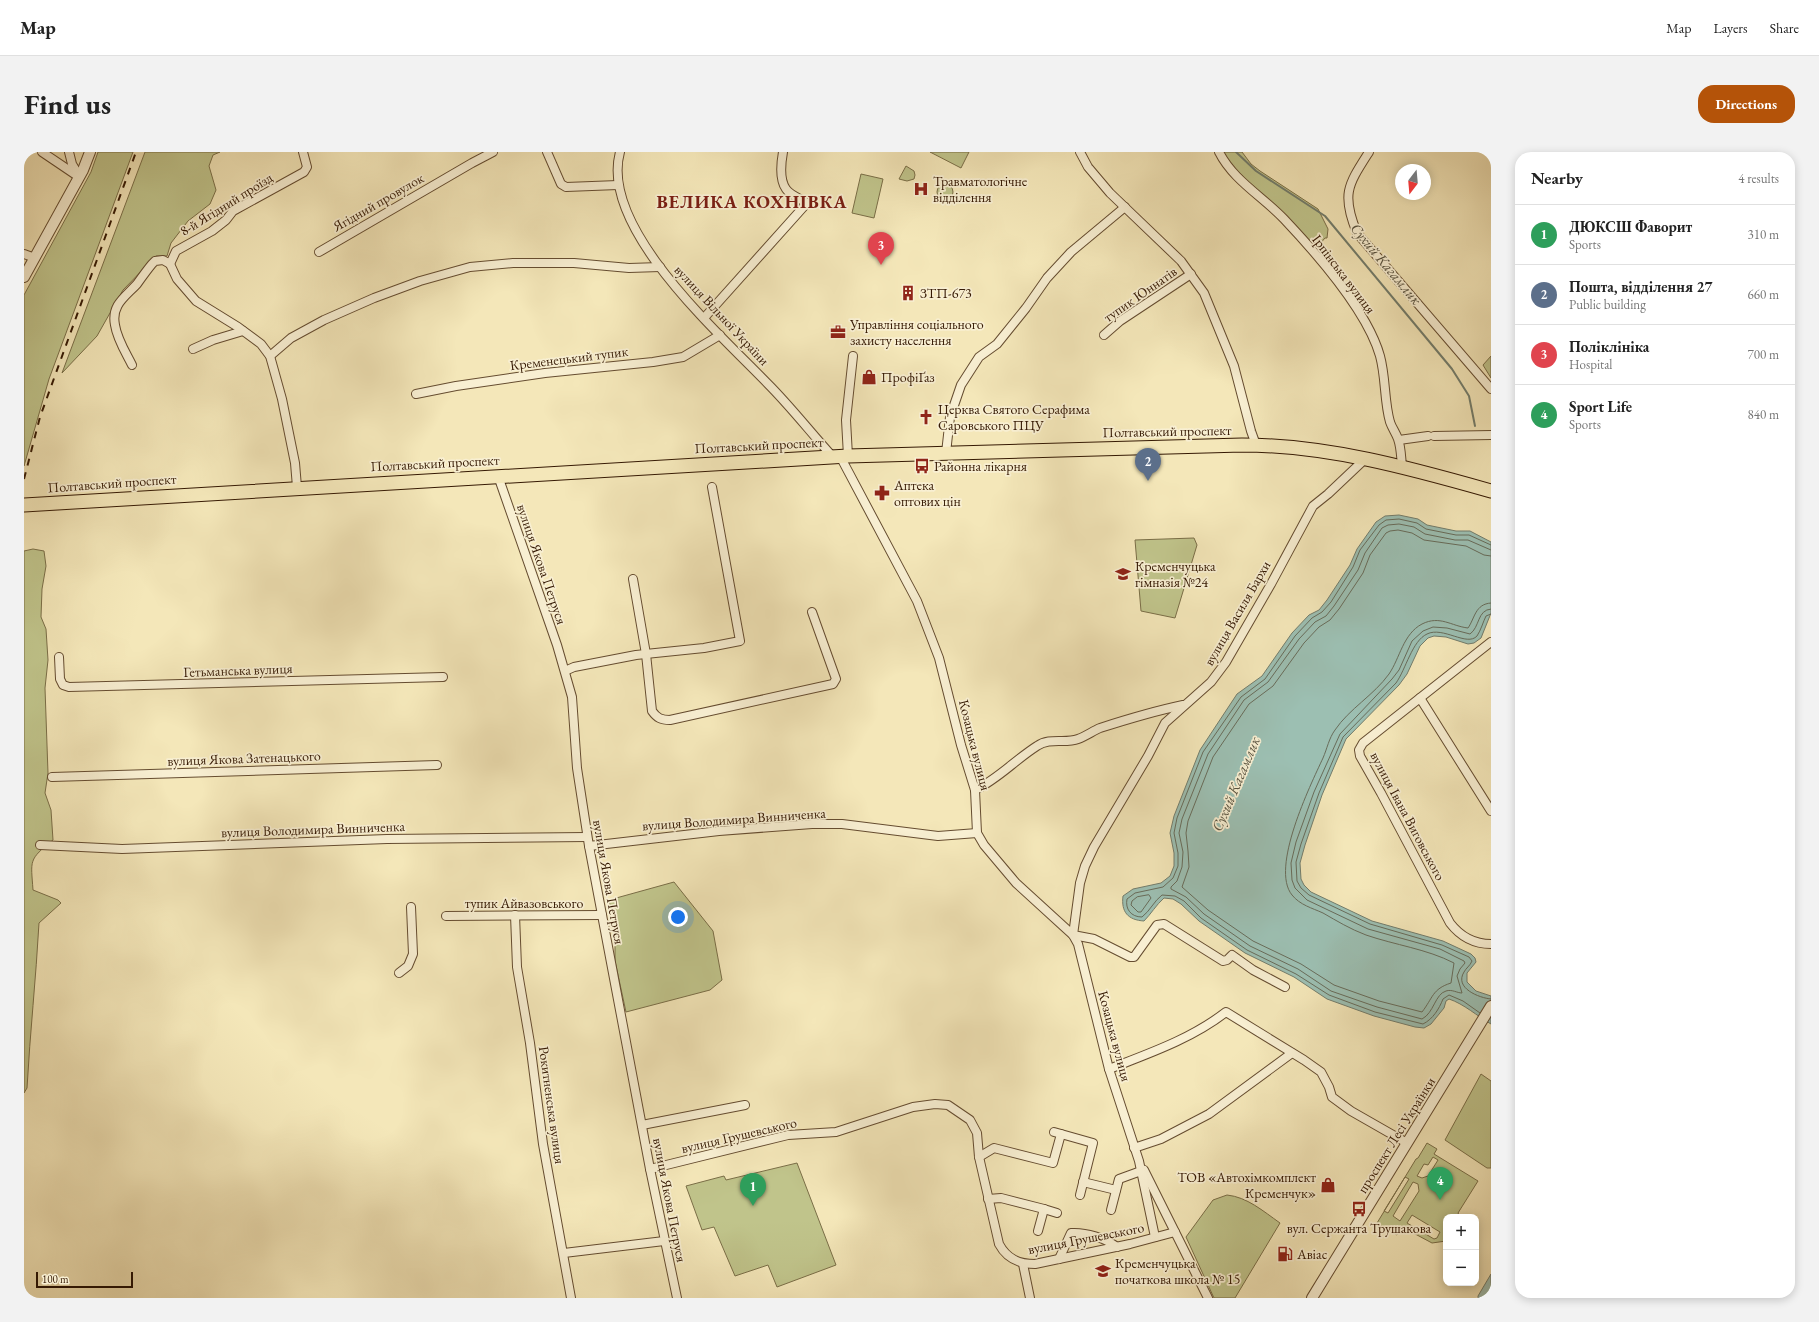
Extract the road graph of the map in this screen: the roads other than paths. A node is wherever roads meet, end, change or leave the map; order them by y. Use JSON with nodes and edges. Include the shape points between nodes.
{"nodes":[{"id":1,"x":42,"y":152,"type":"edge"},
{"id":2,"x":68,"y":152,"type":"edge"},
{"id":3,"x":90,"y":152,"type":"edge"},
{"id":4,"x":303,"y":152,"type":"edge"},
{"id":5,"x":494,"y":152,"type":"edge"},
{"id":6,"x":547,"y":152,"type":"edge"},
{"id":7,"x":620,"y":152,"type":"edge"},
{"id":8,"x":783,"y":152,"type":"edge"},
{"id":9,"x":1080,"y":152,"type":"edge"},
{"id":10,"x":1219,"y":152,"type":"edge"},
{"id":11,"x":1369,"y":152,"type":"edge"},
{"id":12,"x":80,"y":177,"type":"junction"},
{"id":13,"x":618,"y":185,"type":"junction"},
{"id":14,"x":1125,"y":207,"type":"junction"},
{"id":15,"x":319,"y":252,"type":"dead end"},
{"id":16,"x":24,"y":254,"type":"edge"},
{"id":17,"x":35,"y":258,"type":"junction"},
{"id":18,"x":170,"y":264,"type":"junction"},
{"id":19,"x":660,"y":267,"type":"junction"},
{"id":20,"x":1191,"y":274,"type":"junction"},
{"id":21,"x":24,"y":277,"type":"edge"},
{"id":22,"x":704,"y":318,"type":"junction"},
{"id":23,"x":243,"y":331,"type":"junction"},
{"id":24,"x":720,"y":335,"type":"junction"},
{"id":25,"x":1104,"y":335,"type":"dead end"},
{"id":26,"x":193,"y":349,"type":"dead end"},
{"id":27,"x":270,"y":356,"type":"junction"},
{"id":28,"x":852,"y":356,"type":"dead end"},
{"id":29,"x":132,"y":366,"type":"dead end"},
{"id":30,"x":1491,"y":389,"type":"edge"},
{"id":31,"x":416,"y":394,"type":"dead end"},
{"id":32,"x":1491,"y":435,"type":"edge"},
{"id":33,"x":1399,"y":440,"type":"junction"},
{"id":34,"x":1256,"y":445,"type":"junction"},
{"id":35,"x":946,"y":453,"type":"junction"},
{"id":36,"x":840,"y":456,"type":"junction"},
{"id":37,"x":1365,"y":459,"type":"junction"},
{"id":38,"x":1402,"y":466,"type":"junction"},
{"id":39,"x":498,"y":476,"type":"junction"},
{"id":40,"x":297,"y":487,"type":"junction"},
{"id":41,"x":712,"y":487,"type":"dead end"},
{"id":42,"x":1491,"y":491,"type":"edge"},
{"id":43,"x":24,"y":504,"type":"edge"},
{"id":44,"x":633,"y":579,"type":"dead end"},
{"id":45,"x":812,"y":612,"type":"dead end"},
{"id":46,"x":1491,"y":642,"type":"edge"},
{"id":47,"x":646,"y":654,"type":"junction"},
{"id":48,"x":59,"y":657,"type":"dead end"},
{"id":49,"x":565,"y":671,"type":"junction"},
{"id":50,"x":443,"y":677,"type":"dead end"},
{"id":51,"x":1420,"y":698,"type":"junction"},
{"id":52,"x":1184,"y":705,"type":"junction"},
{"id":53,"x":437,"y":765,"type":"dead end"},
{"id":54,"x":52,"y":777,"type":"dead end"},
{"id":55,"x":975,"y":790,"type":"junction"},
{"id":56,"x":1491,"y":811,"type":"edge"},
{"id":57,"x":977,"y":833,"type":"junction"},
{"id":58,"x":587,"y":837,"type":"junction"},
{"id":59,"x":40,"y":845,"type":"dead end"},
{"id":60,"x":589,"y":846,"type":"junction"},
{"id":61,"x":411,"y":907,"type":"dead end"},
{"id":62,"x":515,"y":915,"type":"junction"},
{"id":63,"x":602,"y":915,"type":"junction"},
{"id":64,"x":446,"y":916,"type":"dead end"},
{"id":65,"x":1073,"y":935,"type":"junction"},
{"id":66,"x":1491,"y":944,"type":"edge"},
{"id":67,"x":399,"y":973,"type":"dead end"},
{"id":68,"x":1285,"y":987,"type":"dead end"},
{"id":69,"x":1491,"y":1006,"type":"edge"},
{"id":70,"x":1292,"y":1053,"type":"junction"},
{"id":71,"x":1109,"y":1069,"type":"junction"},
{"id":72,"x":745,"y":1105,"type":"dead end"},
{"id":73,"x":642,"y":1125,"type":"junction"},
{"id":74,"x":1407,"y":1143,"type":"junction"},
{"id":75,"x":1134,"y":1148,"type":"junction"},
{"id":76,"x":978,"y":1158,"type":"junction"},
{"id":77,"x":1139,"y":1161,"type":"junction"},
{"id":78,"x":650,"y":1169,"type":"junction"},
{"id":79,"x":1141,"y":1171,"type":"junction"},
{"id":80,"x":1083,"y":1182,"type":"junction"},
{"id":81,"x":1116,"y":1190,"type":"junction"},
{"id":82,"x":1080,"y":1195,"type":"dead end"},
{"id":83,"x":988,"y":1199,"type":"junction"},
{"id":84,"x":1044,"y":1209,"type":"junction"},
{"id":85,"x":1111,"y":1210,"type":"dead end"},
{"id":86,"x":1057,"y":1213,"type":"dead end"},
{"id":87,"x":1038,"y":1231,"type":"dead end"},
{"id":88,"x":1175,"y":1232,"type":"junction"},
{"id":89,"x":1155,"y":1237,"type":"junction"},
{"id":90,"x":664,"y":1241,"type":"junction"},
{"id":91,"x":1117,"y":1247,"type":"junction"},
{"id":92,"x":564,"y":1254,"type":"junction"},
{"id":93,"x":1059,"y":1259,"type":"junction"},
{"id":94,"x":1023,"y":1264,"type":"junction"},
{"id":95,"x":571,"y":1298,"type":"edge"},
{"id":96,"x":677,"y":1298,"type":"edge"},
{"id":97,"x":1030,"y":1298,"type":"edge"},
{"id":98,"x":1208,"y":1298,"type":"edge"},
{"id":99,"x":1312,"y":1298,"type":"edge"}],
"edges":[{"from":1,"to":12,"type":"street"},
{"from":2,"to":12,"type":"street"},
{"from":3,"to":12,"type":"street"},
{"from":4,"to":18,"type":"street","name":"8-й Ягідний проїзд","via":[[307,167],[304,172],[234,211],[212,231],[176,251]]},
{"from":5,"to":15,"type":"street","name":"Ягідний провулок"},
{"from":6,"to":13,"type":"street","via":[[562,184],[566,187]]},
{"from":7,"to":13,"type":"street","name":"вулиця Вільної України","via":[[617,162]]},
{"from":8,"to":22,"type":"street","via":[[782,178],[786,190],[807,203]]},
{"from":9,"to":14,"type":"street","via":[[1092,172]]},
{"from":10,"to":33,"type":"street","name":"Ірпінська вулиця","via":[[1224,163],[1297,234],[1354,304],[1374,338],[1381,358],[1390,422]]},
{"from":11,"to":30,"type":"street","via":[[1348,189],[1349,214],[1357,233]]},
{"from":12,"to":17,"type":"street"},
{"from":13,"to":19,"type":"street","name":"вулиця Вільної України","via":[[625,211]]},
{"from":14,"to":20,"type":"street"},
{"from":14,"to":35,"type":"street","via":[[1071,252],[1047,278],[997,344],[979,357],[961,385],[950,417]]},
{"from":16,"to":17,"type":"street"},
{"from":17,"to":21,"type":"street"},
{"from":18,"to":23,"type":"street","via":[[177,279],[196,301]]},
{"from":18,"to":29,"type":"street","via":[[163,260],[155,261],[125,294],[116,311],[115,325]]},
{"from":19,"to":22,"type":"street","name":"вулиця Вільної України"},
{"from":19,"to":27,"type":"street","via":[[512,263],[470,267],[420,281],[324,320],[291,338]]},
{"from":20,"to":25,"type":"street","name":"тупик Юннатів","via":[[1120,321]]},
{"from":20,"to":34,"type":"street","via":[[1204,293],[1234,366]]},
{"from":22,"to":24,"type":"street","name":"вулиця Вільної України"},
{"from":23,"to":26,"type":"street"},
{"from":23,"to":27,"type":"street","via":[[261,344]]},
{"from":24,"to":31,"type":"street","name":"Кременецький тупик","via":[[683,357],[545,373]]},
{"from":24,"to":36,"type":"street","name":"вулиця Вільної України"},
{"from":27,"to":40,"type":"street","via":[[282,400]]},
{"from":28,"to":36,"type":"street"},
{"from":32,"to":33,"type":"street","via":[[1431,436]]},
{"from":33,"to":38,"type":"street","name":"Ірпінська вулиця"},
{"from":34,"to":35,"type":"highway","name":"Полтавський проспект"},
{"from":34,"to":37,"type":"highway","name":"Полтавський проспект","via":[[1300,448]]},
{"from":35,"to":36,"type":"highway","name":"Полтавський проспект"},
{"from":36,"to":39,"type":"highway","name":"Полтавський проспект"},
{"from":36,"to":55,"type":"street","name":"Козацька вулиця","via":[[908,582],[929,629]]},
{"from":37,"to":38,"type":"highway","name":"Полтавський проспект"},
{"from":37,"to":52,"type":"street","name":"вулиця Василя Бархи","via":[[1313,506],[1226,662],[1211,682]]},
{"from":38,"to":42,"type":"highway","name":"Полтавський проспект"},
{"from":39,"to":40,"type":"highway","name":"Полтавський проспект"},
{"from":39,"to":49,"type":"street","name":"вулиця Якова Петруся"},
{"from":40,"to":43,"type":"highway","name":"Полтавський проспект"},
{"from":41,"to":47,"type":"street","via":[[740,640],[704,648]]},
{"from":44,"to":47,"type":"street"},
{"from":45,"to":47,"type":"street","via":[[836,679],[833,684],[826,686],[662,720],[652,711]]},
{"from":46,"to":51,"type":"street","name":"вулиця Івана Виговського"},
{"from":47,"to":49,"type":"street","via":[[574,667]]},
{"from":48,"to":50,"type":"street","name":"Гетьманська вулиця","via":[[60,678],[63,685],[69,687]]},
{"from":49,"to":58,"type":"street","name":"вулиця Якова Петруся","via":[[572,697],[577,768]]},
{"from":51,"to":56,"type":"street"},
{"from":51,"to":66,"type":"street","name":"вулиця Івана Виговського","via":[[1363,743],[1359,750],[1360,756],[1450,923],[1472,941]]},
{"from":52,"to":55,"type":"street","via":[[1154,711],[1098,729],[1078,739],[1048,741],[1037,746],[988,784]]},
{"from":52,"to":65,"type":"street","name":"вулиця Василя Бархи","via":[[1165,723],[1094,847],[1080,883]]},
{"from":53,"to":54,"type":"street","name":"вулиця Якова Затенацького"},
{"from":55,"to":57,"type":"street","name":"Козацька вулиця"},
{"from":57,"to":60,"type":"street","name":"вулиця Володимира Винниченка","via":[[938,836],[842,824],[812,824],[718,830]]},
{"from":57,"to":65,"type":"street","name":"Козацька вулиця","via":[[1016,883]]},
{"from":58,"to":59,"type":"street","name":"вулиця Володимира Винниченка","via":[[387,839],[122,849]]},
{"from":58,"to":60,"type":"street","name":"вулиця Якова Петруся"},
{"from":60,"to":63,"type":"street","name":"вулиця Якова Петруся"},
{"from":61,"to":67,"type":"street","via":[[413,954],[408,966]]},
{"from":62,"to":63,"type":"street","name":"тупик Айвазовського"},
{"from":62,"to":64,"type":"street","name":"тупик Айвазовського"},
{"from":62,"to":92,"type":"street","name":"Рокитненська вулиця","via":[[517,967],[543,1144]]},
{"from":63,"to":73,"type":"street","name":"вулиця Якова Петруся"},
{"from":65,"to":68,"type":"street","via":[[1094,940],[1134,957],[1157,925],[1164,924],[1223,961],[1234,955],[1253,970]]},
{"from":65,"to":71,"type":"street","name":"Козацька вулиця","via":[[1078,944]]},
{"from":69,"to":74,"type":"street","name":"проспект Лесі Українки"},
{"from":70,"to":71,"type":"street","via":[[1226,1012],[1208,1026],[1180,1040]]},
{"from":70,"to":74,"type":"street","via":[[1321,1072],[1332,1097],[1351,1111]]},
{"from":70,"to":75,"type":"street","via":[[1209,1114],[1161,1139]]},
{"from":71,"to":75,"type":"street","name":"Козацька вулиця"},
{"from":72,"to":73,"type":"street"},
{"from":73,"to":78,"type":"street","name":"вулиця Якова Петруся"},
{"from":74,"to":99,"type":"street","name":"проспект Лесі Українки"},
{"from":75,"to":77,"type":"street","name":"Козацька вулиця"},
{"from":76,"to":78,"type":"street","name":"вулиця Грушевського","via":[[977,1134],[970,1120],[948,1105],[935,1104],[920,1106],[836,1132],[788,1135]]},
{"from":76,"to":80,"type":"street","via":[[994,1148],[1053,1164],[1058,1133],[1093,1143]]},
{"from":76,"to":83,"type":"street"},
{"from":77,"to":79,"type":"street","name":"Козацька вулиця"},
{"from":77,"to":88,"type":"street","name":"Козацька вулиця"},
{"from":78,"to":90,"type":"street","name":"вулиця Якова Петруся"},
{"from":79,"to":81,"type":"street","via":[[1119,1179]]},
{"from":79,"to":89,"type":"street","name":"Козацька вулиця"},
{"from":80,"to":81,"type":"street"},
{"from":80,"to":82,"type":"street"},
{"from":81,"to":85,"type":"street"},
{"from":83,"to":84,"type":"street","via":[[1000,1198]]},
{"from":83,"to":94,"type":"street","via":[[999,1244],[1004,1253]]},
{"from":84,"to":86,"type":"street"},
{"from":84,"to":87,"type":"street"},
{"from":88,"to":89,"type":"street","name":"вулиця Грушевського"},
{"from":88,"to":98,"type":"street","name":"Козацька вулиця"},
{"from":89,"to":91,"type":"street","name":"вулиця Грушевського"},
{"from":90,"to":92,"type":"street"},
{"from":90,"to":96,"type":"street","name":"вулиця Якова Петруся"},
{"from":91,"to":93,"type":"street","name":"вулиця Грушевського"},
{"from":91,"to":93,"type":"street","via":[[1096,1237],[1078,1232],[1071,1233]]},
{"from":92,"to":95,"type":"street","name":"Рокитненська вулиця"},
{"from":93,"to":94,"type":"street","name":"вулиця Грушевського"},
{"from":94,"to":97,"type":"street"}]}
